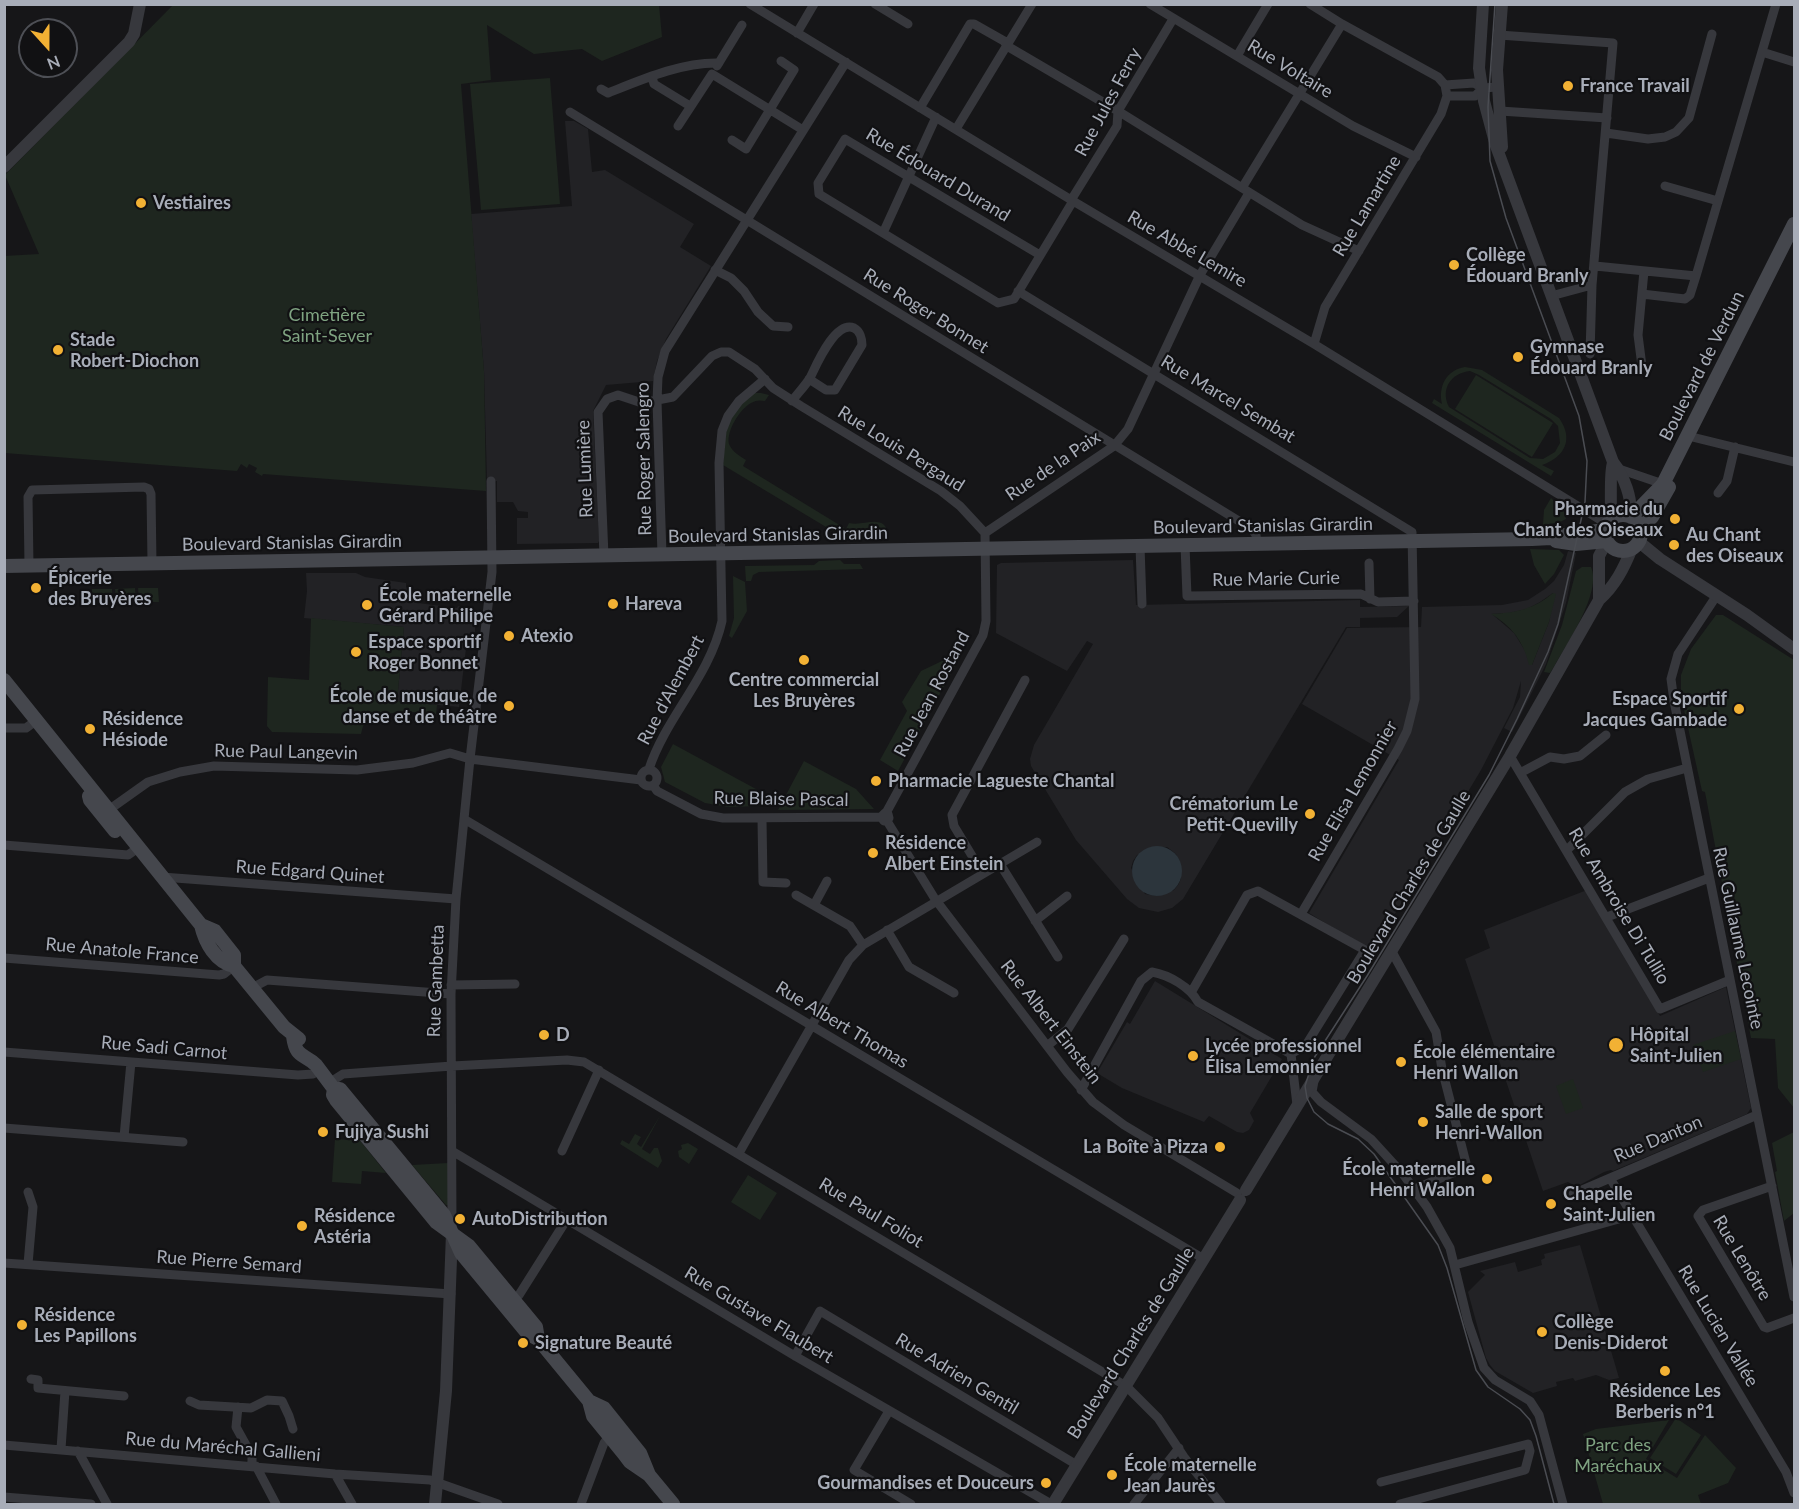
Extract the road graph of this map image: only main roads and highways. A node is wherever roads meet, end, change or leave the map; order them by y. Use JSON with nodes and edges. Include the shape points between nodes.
{"nodes":[{"id":1,"x":1794,"y":224,"type":"edge"},
{"id":2,"x":1794,"y":239,"type":"edge"},
{"id":3,"x":1692,"y":437,"type":"junction"},
{"id":4,"x":1631,"y":517,"type":"junction"},
{"id":5,"x":1607,"y":529,"type":"junction"},
{"id":6,"x":1637,"y":540,"type":"junction"},
{"id":7,"x":4,"y":566,"type":"edge"},
{"id":8,"x":4,"y":680,"type":"edge"},
{"id":9,"x":84,"y":779,"type":"junction"},
{"id":10,"x":138,"y":848,"type":"junction"},
{"id":11,"x":332,"y":1086,"type":"junction"},
{"id":12,"x":452,"y":1233,"type":"junction"},
{"id":13,"x":538,"y":1339,"type":"junction"},
{"id":14,"x":589,"y":1401,"type":"junction"},
{"id":15,"x":649,"y":1475,"type":"junction"},
{"id":16,"x":674,"y":1504,"type":"edge"}],
"edges":[{"from":1,"to":3,"type":"main road","name":"Boulevard de Verdun"},
{"from":2,"to":3,"type":"main road","name":"Boulevard de Verdun"},
{"from":3,"to":4,"type":"main road","name":"Boulevard de Verdun","via":[[1663,484]]},
{"from":3,"to":6,"type":"main road","name":"Boulevard de Verdun"},
{"from":4,"to":5,"type":"main road","via":[[1620,515]]},
{"from":4,"to":6,"type":"main road","via":[[1637,522]]},
{"from":5,"to":6,"type":"main road","via":[[1618,550],[1625,551]]},
{"from":5,"to":7,"type":"main road","name":"Boulevard Stanislas Girardin","via":[[1576,544],[1551,538]]},
{"from":8,"to":9,"type":"main road"},
{"from":9,"to":10,"type":"main road"},
{"from":9,"to":10,"type":"main road","via":[[90,800],[126,844]]},
{"from":10,"to":11,"type":"main road","via":[[201,925],[204,940],[224,964],[234,966],[293,1036],[302,1041]]},
{"from":11,"to":12,"type":"main road","via":[[340,1089],[386,1143],[444,1215]]},
{"from":11,"to":12,"type":"main road","via":[[336,1100],[436,1222]]},
{"from":12,"to":13,"type":"main road","via":[[461,1253],[528,1334]]},
{"from":12,"to":13,"type":"main road","via":[[469,1246],[513,1299],[536,1328]]},
{"from":13,"to":14,"type":"main road"},
{"from":14,"to":15,"type":"main road","via":[[593,1416],[630,1462]]},
{"from":14,"to":15,"type":"main road","via":[[604,1408],[640,1453]]},
{"from":15,"to":16,"type":"main road"}]}
